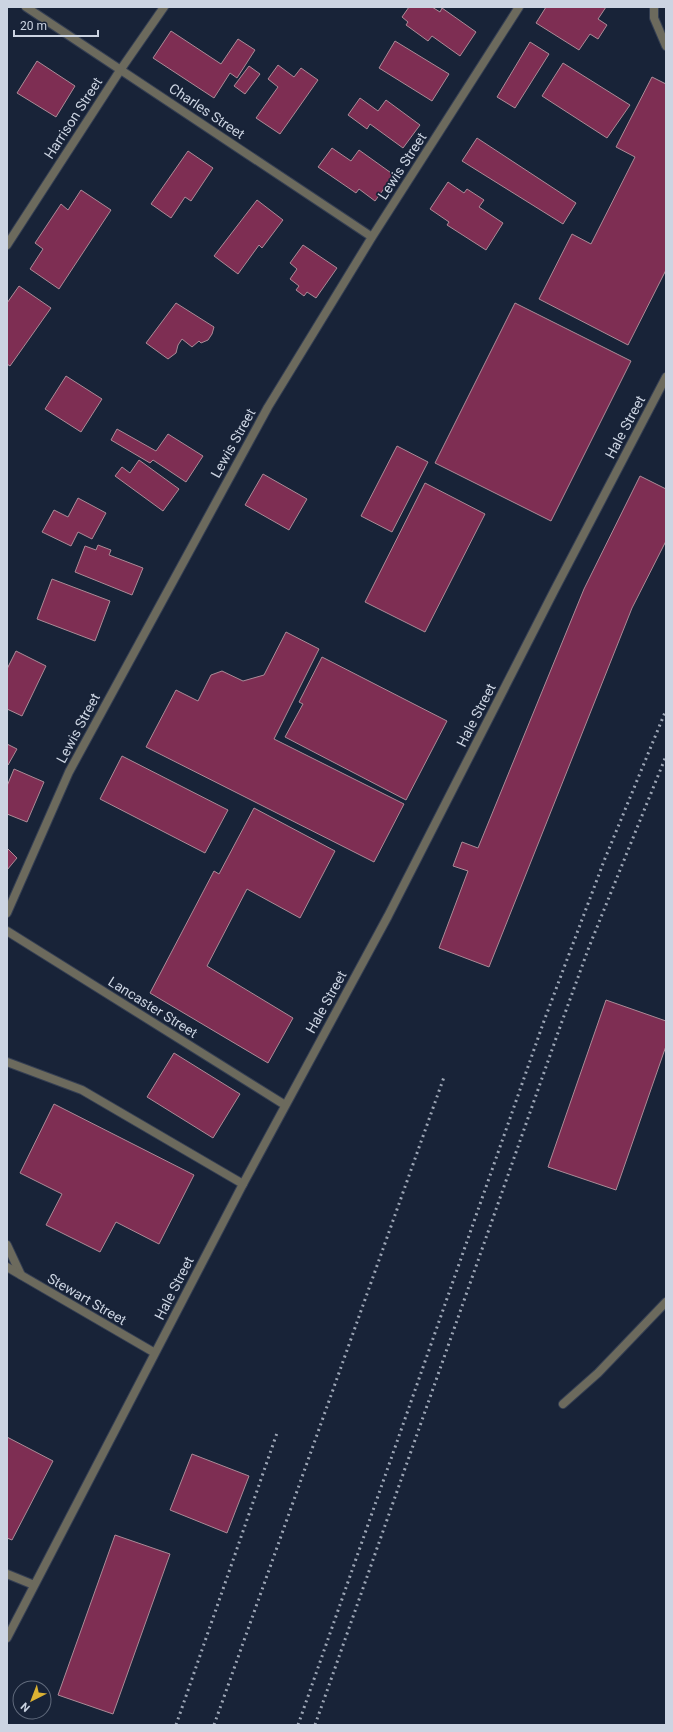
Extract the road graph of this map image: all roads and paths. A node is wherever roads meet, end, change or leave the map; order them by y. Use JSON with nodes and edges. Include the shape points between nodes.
{"nodes":[{"id":1,"x":26,"y":7,"type":"edge"},
{"id":2,"x":164,"y":7,"type":"edge"},
{"id":3,"x":519,"y":7,"type":"edge"},
{"id":4,"x":654,"y":7,"type":"edge"},
{"id":5,"x":666,"y":46,"type":"edge"},
{"id":6,"x":120,"y":69,"type":"junction"},
{"id":7,"x":372,"y":237,"type":"junction"},
{"id":8,"x":7,"y":245,"type":"edge"},
{"id":9,"x":666,"y":377,"type":"edge"},
{"id":10,"x":7,"y":913,"type":"edge"},
{"id":11,"x":7,"y":931,"type":"edge"},
{"id":12,"x":7,"y":1062,"type":"edge"},
{"id":13,"x":285,"y":1105,"type":"junction"},
{"id":14,"x":243,"y":1184,"type":"junction"},
{"id":15,"x":7,"y":1245,"type":"edge"},
{"id":16,"x":7,"y":1267,"type":"edge"},
{"id":17,"x":21,"y":1275,"type":"junction"},
{"id":18,"x":666,"y":1302,"type":"edge"},
{"id":19,"x":155,"y":1352,"type":"junction"},
{"id":20,"x":563,"y":1404,"type":"dead end"},
{"id":21,"x":7,"y":1574,"type":"edge"},
{"id":22,"x":34,"y":1585,"type":"junction"},
{"id":23,"x":7,"y":1638,"type":"edge"}],
"edges":[{"from":1,"to":6,"type":"street","name":"Charles Street"},
{"from":2,"to":6,"type":"street","name":"Harrison Street"},
{"from":3,"to":7,"type":"street","name":"Lewis Street"},
{"from":4,"to":5,"type":"street","via":[[654,18]]},
{"from":6,"to":7,"type":"street","name":"Charles Street"},
{"from":6,"to":8,"type":"street","name":"Harrison Street"},
{"from":7,"to":10,"type":"street","name":"Lewis Street","via":[[268,407],[180,566],[69,772]]},
{"from":9,"to":13,"type":"street","name":"Hale Street","via":[[388,916]]},
{"from":11,"to":13,"type":"street","name":"Lancaster Street"},
{"from":12,"to":14,"type":"street","via":[[82,1090]]},
{"from":13,"to":14,"type":"street","name":"Hale Street"},
{"from":14,"to":19,"type":"street","name":"Hale Street"},
{"from":15,"to":17,"type":"street"},
{"from":16,"to":17,"type":"street","name":"Stewart Street"},
{"from":17,"to":19,"type":"street","name":"Stewart Street"},
{"from":18,"to":20,"type":"street","via":[[598,1373]]},
{"from":19,"to":22,"type":"street","name":"Hale Street"},
{"from":21,"to":22,"type":"street"},
{"from":22,"to":23,"type":"street","name":"Hale Street"}]}
